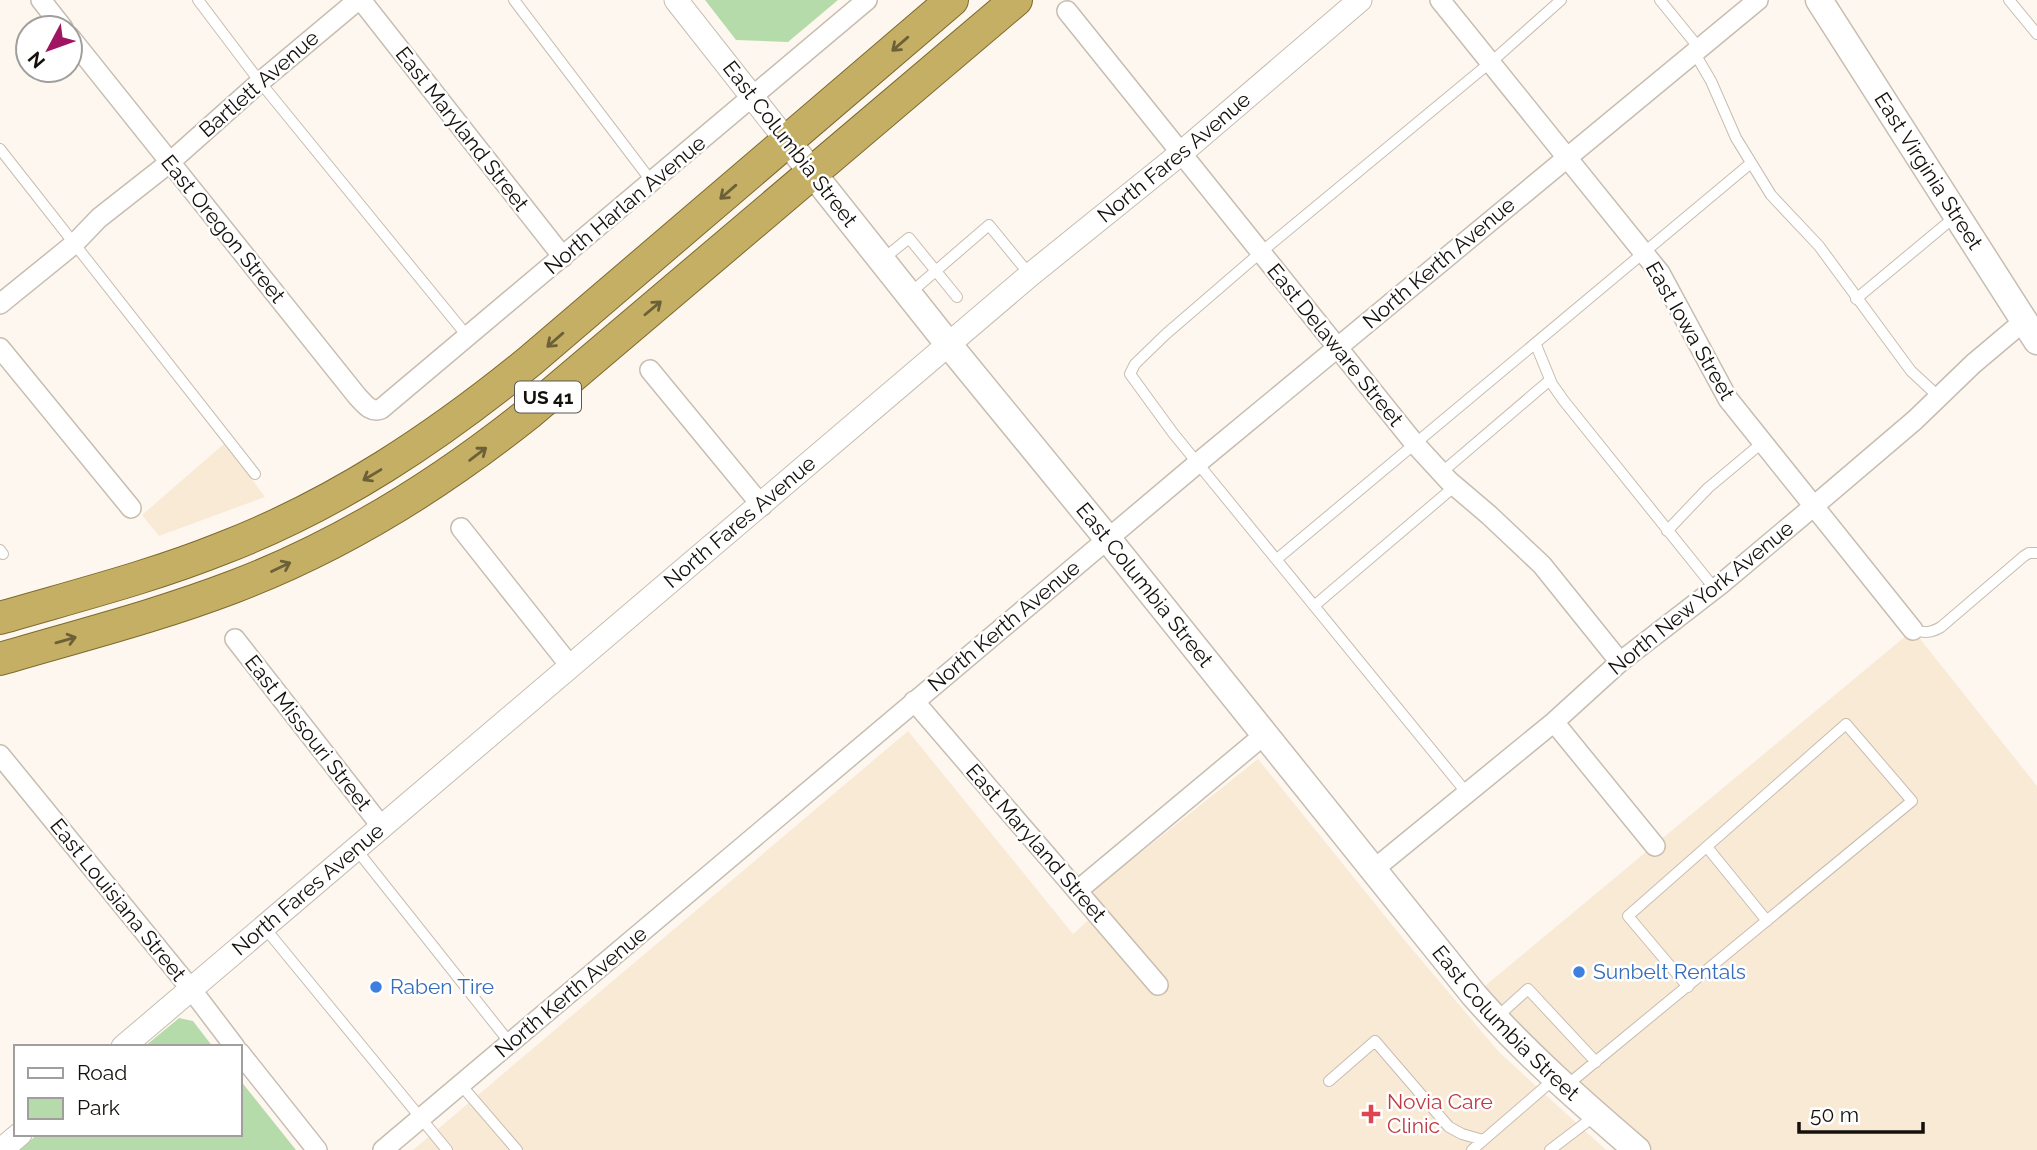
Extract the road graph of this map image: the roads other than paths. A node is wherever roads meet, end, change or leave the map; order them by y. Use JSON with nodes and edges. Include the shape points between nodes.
{"nodes":[{"id":1,"x":41,"y":0,"type":"edge"},
{"id":2,"x":198,"y":0,"type":"edge"},
{"id":3,"x":360,"y":0,"type":"edge"},
{"id":4,"x":514,"y":0,"type":"edge"},
{"id":5,"x":676,"y":0,"type":"edge"},
{"id":6,"x":867,"y":0,"type":"edge"},
{"id":7,"x":952,"y":0,"type":"edge"},
{"id":8,"x":1016,"y":0,"type":"edge"},
{"id":9,"x":1360,"y":0,"type":"edge"},
{"id":10,"x":1440,"y":0,"type":"edge"},
{"id":11,"x":1561,"y":0,"type":"edge"},
{"id":12,"x":1660,"y":0,"type":"edge"},
{"id":13,"x":1758,"y":0,"type":"edge"},
{"id":14,"x":1819,"y":0,"type":"edge"},
{"id":15,"x":2009,"y":0,"type":"edge"},
{"id":16,"x":1067,"y":12,"type":"dead end"},
{"id":17,"x":52,"y":14,"type":"edge"},
{"id":18,"x":2037,"y":34,"type":"edge"},
{"id":19,"x":1696,"y":50,"type":"junction"},
{"id":20,"x":84,"y":55,"type":"edge"},
{"id":21,"x":1490,"y":62,"type":"junction"},
{"id":22,"x":260,"y":82,"type":"junction"},
{"id":23,"x":753,"y":96,"type":"junction"},
{"id":24,"x":788,"y":141,"type":"junction"},
{"id":25,"x":0,"y":149,"type":"edge"},
{"id":26,"x":1180,"y":153,"type":"junction"},
{"id":27,"x":1567,"y":157,"type":"junction"},
{"id":28,"x":169,"y":163,"type":"junction"},
{"id":29,"x":1751,"y":163,"type":"junction"},
{"id":30,"x":812,"y":173,"type":"junction"},
{"id":31,"x":652,"y":182,"type":"junction"},
{"id":32,"x":1957,"y":215,"type":"junction"},
{"id":33,"x":74,"y":244,"type":"junction"},
{"id":34,"x":1260,"y":253,"type":"junction"},
{"id":35,"x":1644,"y":253,"type":"junction"},
{"id":36,"x":563,"y":257,"type":"junction"},
{"id":37,"x":881,"y":260,"type":"junction"},
{"id":38,"x":936,"y":270,"type":"junction"},
{"id":39,"x":1030,"y":275,"type":"junction"},
{"id":40,"x":909,"y":295,"type":"junction"},
{"id":41,"x":957,"y":297,"type":"dead end"},
{"id":42,"x":1856,"y":299,"type":"junction"},
{"id":43,"x":0,"y":304,"type":"edge"},
{"id":44,"x":2030,"y":331,"type":"edge"},
{"id":45,"x":468,"y":337,"type":"junction"},
{"id":46,"x":949,"y":345,"type":"junction"},
{"id":47,"x":1535,"y":345,"type":"junction"},
{"id":48,"x":1337,"y":347,"type":"junction"},
{"id":49,"x":0,"y":348,"type":"edge"},
{"id":50,"x":650,"y":370,"type":"dead end"},
{"id":51,"x":1550,"y":380,"type":"junction"},
{"id":52,"x":1939,"y":397,"type":"junction"},
{"id":53,"x":381,"y":410,"type":"joint"},
{"id":54,"x":1763,"y":442,"type":"junction"},
{"id":55,"x":1415,"y":444,"type":"junction"},
{"id":56,"x":1199,"y":462,"type":"junction"},
{"id":57,"x":255,"y":474,"type":"dead end"},
{"id":58,"x":1448,"y":480,"type":"junction"},
{"id":59,"x":762,"y":506,"type":"junction"},
{"id":60,"x":1814,"y":506,"type":"junction"},
{"id":61,"x":131,"y":508,"type":"dead end"},
{"id":62,"x":461,"y":528,"type":"dead end"},
{"id":63,"x":1667,"y":531,"type":"junction"},
{"id":64,"x":1107,"y":538,"type":"junction"},
{"id":65,"x":2037,"y":553,"type":"edge"},
{"id":66,"x":1277,"y":559,"type":"junction"},
{"id":67,"x":1715,"y":589,"type":"junction"},
{"id":68,"x":1314,"y":606,"type":"junction"},
{"id":69,"x":0,"y":618,"type":"edge"},
{"id":70,"x":1913,"y":630,"type":"joint"},
{"id":71,"x":235,"y":639,"type":"dead end"},
{"id":72,"x":0,"y":659,"type":"edge"},
{"id":73,"x":1620,"y":662,"type":"junction"},
{"id":74,"x":571,"y":667,"type":"junction"},
{"id":75,"x":914,"y":701,"type":"junction"},
{"id":76,"x":1554,"y":722,"type":"junction"},
{"id":77,"x":1264,"y":735,"type":"junction"},
{"id":78,"x":0,"y":755,"type":"edge"},
{"id":79,"x":1466,"y":792,"type":"junction"},
{"id":80,"x":382,"y":827,"type":"junction"},
{"id":81,"x":1655,"y":846,"type":"dead end"},
{"id":82,"x":1706,"y":846,"type":"junction"},
{"id":83,"x":356,"y":849,"type":"junction"},
{"id":84,"x":1373,"y":870,"type":"junction"},
{"id":85,"x":1077,"y":891,"type":"junction"},
{"id":86,"x":1767,"y":921,"type":"junction"},
{"id":87,"x":264,"y":927,"type":"junction"},
{"id":88,"x":1158,"y":985,"type":"dead end"},
{"id":89,"x":1688,"y":987,"type":"junction"},
{"id":90,"x":191,"y":989,"type":"junction"},
{"id":91,"x":1495,"y":1019,"type":"junction"},
{"id":92,"x":510,"y":1043,"type":"junction"},
{"id":93,"x":125,"y":1045,"type":"edge"},
{"id":94,"x":233,"y":1045,"type":"edge"},
{"id":95,"x":242,"y":1056,"type":"edge"},
{"id":96,"x":1596,"y":1062,"type":"junction"},
{"id":97,"x":1329,"y":1081,"type":"dead end"},
{"id":98,"x":1560,"y":1083,"type":"junction"},
{"id":99,"x":461,"y":1085,"type":"junction"},
{"id":100,"x":1597,"y":1115,"type":"junction"},
{"id":101,"x":420,"y":1119,"type":"junction"},
{"id":102,"x":18,"y":1136,"type":"edge"},
{"id":103,"x":1483,"y":1140,"type":"junction"},
{"id":104,"x":1,"y":1150,"type":"edge"},
{"id":105,"x":317,"y":1150,"type":"edge"},
{"id":106,"x":383,"y":1150,"type":"edge"},
{"id":107,"x":447,"y":1150,"type":"edge"},
{"id":108,"x":517,"y":1150,"type":"edge"},
{"id":109,"x":1472,"y":1150,"type":"edge"},
{"id":110,"x":1550,"y":1150,"type":"edge"},
{"id":111,"x":1637,"y":1150,"type":"edge"}],
"edges":[{"from":1,"to":17,"type":"street"},
{"from":2,"to":22,"type":"lane"},
{"from":3,"to":22,"type":"street","name":"Bartlett Avenue"},
{"from":3,"to":36,"type":"street","name":"East Maryland Street"},
{"from":4,"to":31,"type":"lane"},
{"from":5,"to":23,"type":"street","name":"East Columbia Street"},
{"from":6,"to":23,"type":"street","name":"North Harlan Avenue"},
{"from":7,"to":24,"type":"highway","number":"US 41","one_way":true},
{"from":8,"to":30,"type":"highway","number":"US 41"},
{"from":9,"to":26,"type":"street","name":"North Fares Avenue"},
{"from":10,"to":21,"type":"street","name":"East Iowa Street"},
{"from":11,"to":21,"type":"lane"},
{"from":12,"to":19,"type":"lane"},
{"from":13,"to":19,"type":"street","name":"North Kerth Avenue"},
{"from":14,"to":32,"type":"main road","name":"East Virginia Street"},
{"from":15,"to":18,"type":"lane"},
{"from":16,"to":26,"type":"street","name":"East Delaware Street"},
{"from":19,"to":27,"type":"street","name":"North Kerth Avenue"},
{"from":19,"to":29,"type":"lane"},
{"from":20,"to":28,"type":"street","name":"East Oregon Street"},
{"from":21,"to":27,"type":"street","name":"East Iowa Street"},
{"from":21,"to":34,"type":"lane"},
{"from":22,"to":28,"type":"street","name":"Bartlett Avenue"},
{"from":22,"to":45,"type":"lane"},
{"from":23,"to":24,"type":"street","name":"East Columbia Street"},
{"from":23,"to":31,"type":"street","name":"North Harlan Avenue"},
{"from":24,"to":30,"type":"main road","name":"East Columbia Street"},
{"from":24,"to":69,"type":"highway","number":"US 41","one_way":true,"via":[[475,406],[399,459],[309,510],[223,548]]},
{"from":25,"to":33,"type":"lane"},
{"from":26,"to":34,"type":"street","name":"East Delaware Street"},
{"from":26,"to":39,"type":"street","name":"North Fares Avenue"},
{"from":27,"to":35,"type":"street","name":"East Iowa Street"},
{"from":27,"to":48,"type":"street","name":"North Kerth Avenue"},
{"from":28,"to":33,"type":"street","name":"Bartlett Avenue","via":[[99,218]]},
{"from":28,"to":53,"type":"street","name":"East Oregon Street","via":[[357,396],[370,410]]},
{"from":29,"to":35,"type":"lane"},
{"from":29,"to":42,"type":"lane","via":[[1771,195],[1819,246]]},
{"from":30,"to":37,"type":"main road","name":"East Columbia Street"},
{"from":72,"to":30,"type":"highway","number":"US 41","one_way":true,"via":[[235,586],[316,551],[390,511],[456,470],[519,421]]},
{"from":31,"to":36,"type":"street","name":"North Harlan Avenue"},
{"from":32,"to":42,"type":"lane"},
{"from":32,"to":44,"type":"main road","name":"East Virginia Street"},
{"from":33,"to":43,"type":"street","name":"Bartlett Avenue"},
{"from":33,"to":57,"type":"lane"},
{"from":34,"to":48,"type":"street","name":"East Delaware Street"},
{"from":34,"to":56,"type":"lane","via":[[1166,334],[1130,374]]},
{"from":35,"to":47,"type":"lane"},
{"from":35,"to":54,"type":"street","name":"East Iowa Street","via":[[1660,273],[1723,391]]},
{"from":36,"to":45,"type":"street","name":"North Harlan Avenue"},
{"from":37,"to":38,"type":"lane","via":[[909,238]]},
{"from":37,"to":40,"type":"main road","name":"East Columbia Street"},
{"from":38,"to":39,"type":"lane","via":[[989,225]]},
{"from":38,"to":40,"type":"lane"},
{"from":38,"to":41,"type":"lane"},
{"from":39,"to":46,"type":"street","name":"North Fares Avenue"},
{"from":40,"to":46,"type":"main road","name":"East Columbia Street"},
{"from":42,"to":52,"type":"lane","via":[[1911,371]]},
{"from":44,"to":52,"type":"street","name":"North New York Avenue"},
{"from":45,"to":53,"type":"street","name":"North Harlan Avenue"},
{"from":46,"to":59,"type":"street","name":"North Fares Avenue"},
{"from":46,"to":64,"type":"main road","name":"East Columbia Street"},
{"from":47,"to":51,"type":"lane"},
{"from":47,"to":55,"type":"lane"},
{"from":48,"to":55,"type":"street","name":"East Delaware Street"},
{"from":48,"to":56,"type":"street","name":"North Kerth Avenue"},
{"from":49,"to":61,"type":"street"},
{"from":50,"to":59,"type":"street"},
{"from":51,"to":58,"type":"lane"},
{"from":51,"to":63,"type":"lane"},
{"from":52,"to":60,"type":"street","name":"North New York Avenue"},
{"from":54,"to":60,"type":"street","name":"East Iowa Street"},
{"from":54,"to":63,"type":"lane","via":[[1708,488]]},
{"from":55,"to":58,"type":"street","name":"East Delaware Street"},
{"from":55,"to":66,"type":"lane"},
{"from":56,"to":64,"type":"street","name":"North Kerth Avenue"},
{"from":56,"to":66,"type":"lane"},
{"from":58,"to":68,"type":"lane"},
{"from":58,"to":73,"type":"street","name":"East Delaware Street","via":[[1542,565]]},
{"from":59,"to":74,"type":"street","name":"North Fares Avenue"},
{"from":60,"to":67,"type":"street","name":"North New York Avenue"},
{"from":60,"to":70,"type":"street","name":"East Iowa Street"},
{"from":62,"to":74,"type":"street"},
{"from":63,"to":67,"type":"lane"},
{"from":64,"to":75,"type":"street","name":"North Kerth Avenue"},
{"from":64,"to":77,"type":"main road","name":"East Columbia Street"},
{"from":65,"to":70,"type":"lane","via":[[2024,556],[1941,627],[1923,633]]},
{"from":66,"to":68,"type":"lane"},
{"from":67,"to":73,"type":"street","name":"North New York Avenue"},
{"from":68,"to":79,"type":"lane"},
{"from":71,"to":80,"type":"street","name":"East Missouri Street"},
{"from":73,"to":76,"type":"street","name":"North New York Avenue"},
{"from":74,"to":80,"type":"street","name":"North Fares Avenue"},
{"from":75,"to":85,"type":"street","name":"East Maryland Street"},
{"from":75,"to":92,"type":"street","name":"North Kerth Avenue"},
{"from":76,"to":79,"type":"street","name":"North New York Avenue"},
{"from":76,"to":81,"type":"street"},
{"from":77,"to":84,"type":"main road","name":"East Columbia Street"},
{"from":77,"to":85,"type":"street"},
{"from":78,"to":90,"type":"street","name":"East Louisiana Street"},
{"from":79,"to":84,"type":"street","name":"North New York Avenue"},
{"from":80,"to":83,"type":"street","name":"North Fares Avenue"},
{"from":82,"to":86,"type":"lane"},
{"from":82,"to":86,"type":"lane","via":[[1846,724],[1912,801]]},
{"from":82,"to":89,"type":"lane","via":[[1628,916]]},
{"from":83,"to":87,"type":"street","name":"North Fares Avenue"},
{"from":83,"to":92,"type":"lane"},
{"from":84,"to":91,"type":"main road","name":"East Columbia Street"},
{"from":85,"to":88,"type":"street","name":"East Maryland Street"},
{"from":86,"to":89,"type":"lane"},
{"from":87,"to":90,"type":"street","name":"North Fares Avenue"},
{"from":87,"to":101,"type":"lane"},
{"from":89,"to":96,"type":"lane"},
{"from":90,"to":93,"type":"street","name":"North Fares Avenue"},
{"from":90,"to":94,"type":"street","name":"East Louisiana Street"},
{"from":91,"to":96,"type":"lane","via":[[1528,989]]},
{"from":91,"to":98,"type":"main road","name":"East Columbia Street"},
{"from":92,"to":99,"type":"street","name":"North Kerth Avenue"},
{"from":95,"to":105,"type":"street"},
{"from":96,"to":98,"type":"lane"},
{"from":97,"to":103,"type":"lane","via":[[1375,1041],[1449,1126]]},
{"from":98,"to":100,"type":"main road","name":"East Columbia Street"},
{"from":98,"to":103,"type":"lane"},
{"from":99,"to":101,"type":"street","name":"North Kerth Avenue"},
{"from":99,"to":108,"type":"lane"},
{"from":100,"to":110,"type":"lane"},
{"from":100,"to":111,"type":"main road","name":"East Columbia Street"},
{"from":101,"to":106,"type":"street","name":"North Kerth Avenue"},
{"from":101,"to":107,"type":"lane"},
{"from":102,"to":104,"type":"street"},
{"from":103,"to":109,"type":"lane"}]}
